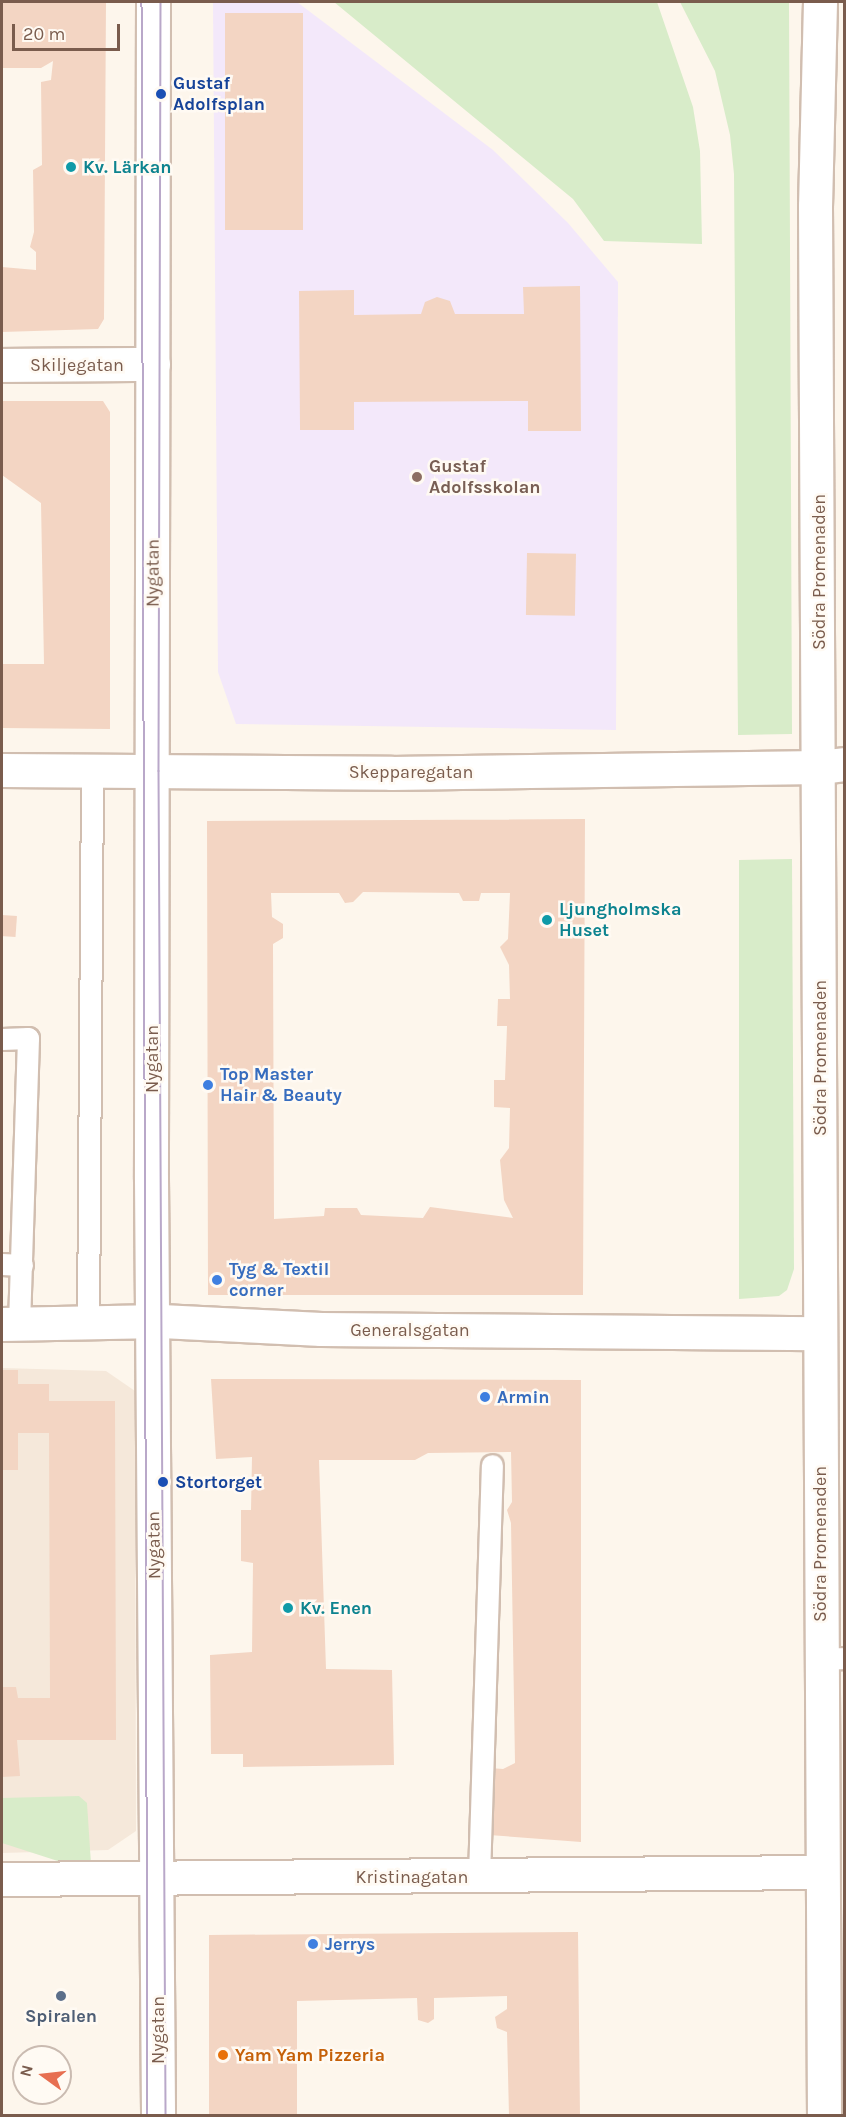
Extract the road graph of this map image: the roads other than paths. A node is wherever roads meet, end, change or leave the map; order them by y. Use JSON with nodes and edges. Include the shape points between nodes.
{"nodes":[{"id":1,"x":153,"y":2,"type":"edge"},
{"id":2,"x":820,"y":2,"type":"edge"},
{"id":3,"x":153,"y":364,"type":"junction"},
{"id":4,"x":2,"y":365,"type":"edge"},
{"id":5,"x":832,"y":765,"type":"edge"},
{"id":6,"x":2,"y":770,"type":"edge"},
{"id":7,"x":92,"y":771,"type":"junction"},
{"id":8,"x":153,"y":771,"type":"junction"},
{"id":9,"x":2,"y":1039,"type":"edge"},
{"id":10,"x":12,"y":1264,"type":"edge"},
{"id":11,"x":152,"y":1321,"type":"junction"},
{"id":12,"x":88,"y":1323,"type":"junction"},
{"id":13,"x":10,"y":1324,"type":"edge"},
{"id":14,"x":819,"y":1334,"type":"junction"},
{"id":15,"x":492,"y":1465,"type":"dead end"},
{"id":16,"x":832,"y":1659,"type":"edge"},
{"id":17,"x":822,"y":1872,"type":"junction"},
{"id":18,"x":479,"y":1876,"type":"junction"},
{"id":19,"x":157,"y":1877,"type":"junction"},
{"id":20,"x":2,"y":1879,"type":"edge"},
{"id":21,"x":158,"y":2115,"type":"edge"},
{"id":22,"x":824,"y":2115,"type":"edge"}],
"edges":[{"from":1,"to":3,"type":"street","name":"Nygatan"},
{"from":2,"to":5,"type":"street","name":"Södra Promenaden","via":[[815,172]]},
{"from":3,"to":4,"type":"street","name":"Skiljegatan"},
{"from":3,"to":8,"type":"street","name":"Nygatan"},
{"from":5,"to":8,"type":"street","name":"Skepparegatan","via":[[391,773]]},
{"from":5,"to":14,"type":"street","name":"Södra Promenaden"},
{"from":6,"to":7,"type":"street","name":"Skepparegatan"},
{"from":7,"to":8,"type":"street","name":"Skepparegatan"},
{"from":7,"to":12,"type":"lane"},
{"from":8,"to":11,"type":"street","name":"Nygatan"},
{"from":9,"to":10,"type":"lane","via":[[28,1038]]},
{"from":10,"to":13,"type":"lane"},
{"from":11,"to":12,"type":"street","name":"Generalsgatan"},
{"from":11,"to":14,"type":"street","name":"Generalsgatan","via":[[321,1329]]},
{"from":11,"to":19,"type":"street","name":"Nygatan"},
{"from":12,"to":13,"type":"street","name":"Generalsgatan"},
{"from":14,"to":16,"type":"street","name":"Södra Promenaden"},
{"from":15,"to":18,"type":"lane"},
{"from":16,"to":17,"type":"street","name":"Södra Promenaden"},
{"from":17,"to":18,"type":"street","name":"Kristinagatan"},
{"from":17,"to":22,"type":"street","name":"Södra Promenaden"},
{"from":18,"to":19,"type":"street","name":"Kristinagatan"},
{"from":19,"to":20,"type":"street","name":"Kristinagatan"},
{"from":19,"to":21,"type":"street","name":"Nygatan"}]}
